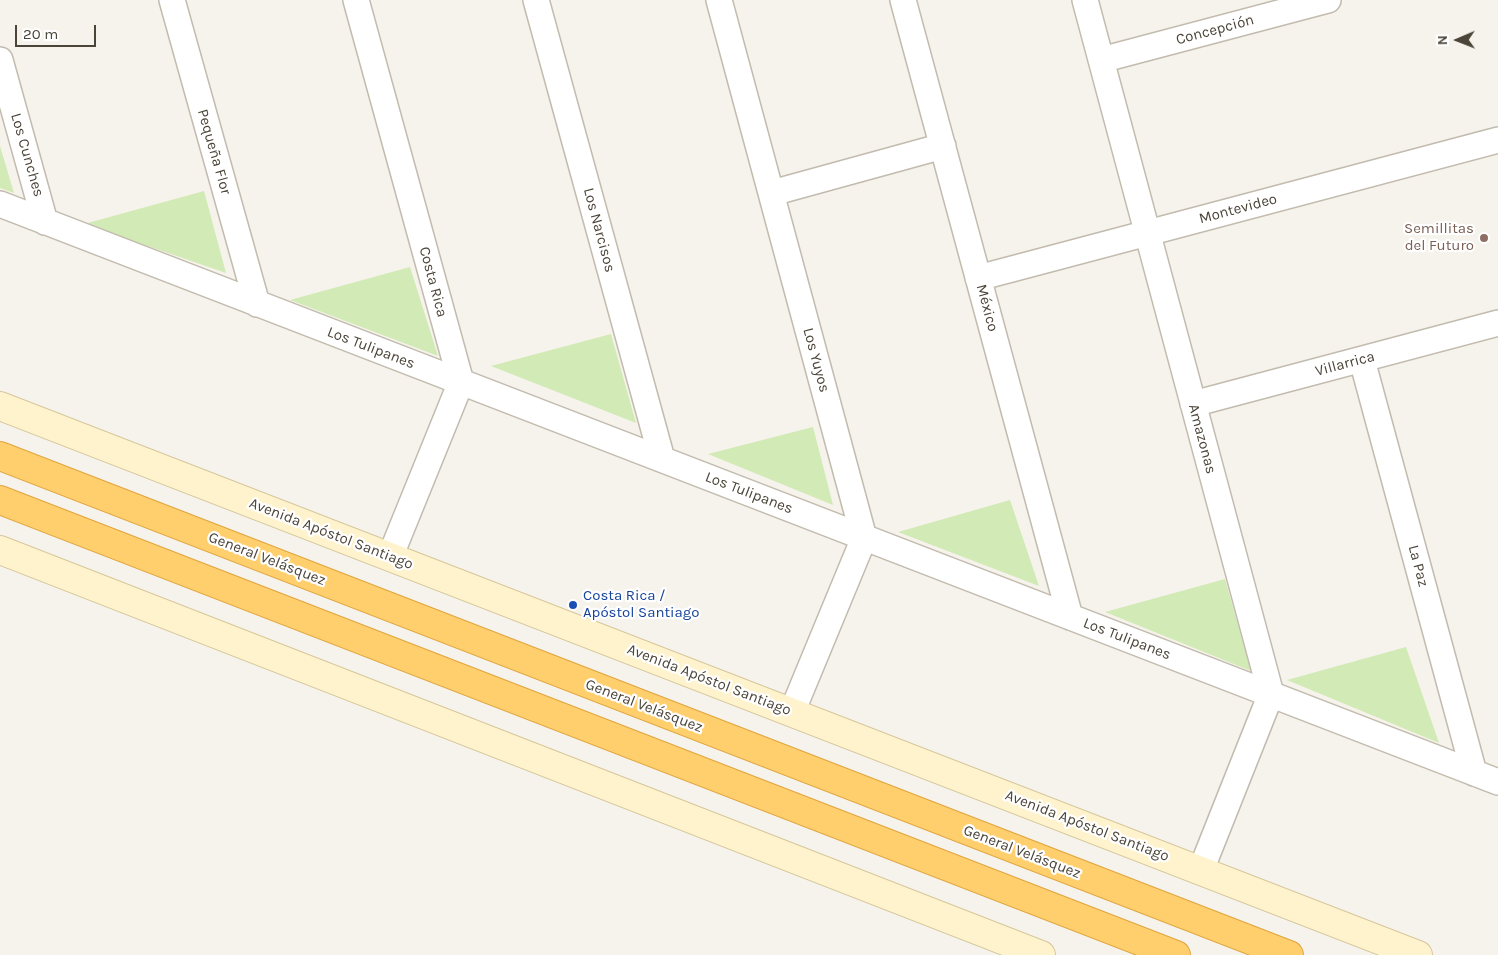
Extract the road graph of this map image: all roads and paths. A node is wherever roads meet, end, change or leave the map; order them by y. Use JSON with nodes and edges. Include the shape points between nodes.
{"nodes":[{"id":1,"x":172,"y":0,"type":"edge"},
{"id":2,"x":356,"y":0,"type":"edge"},
{"id":3,"x":536,"y":0,"type":"edge"},
{"id":4,"x":719,"y":0,"type":"edge"},
{"id":5,"x":903,"y":0,"type":"edge"},
{"id":6,"x":1085,"y":0,"type":"edge"},
{"id":7,"x":1328,"y":0,"type":"edge"},
{"id":8,"x":0,"y":60,"type":"edge"},
{"id":9,"x":1101,"y":60,"type":"junction"},
{"id":10,"x":1498,"y":140,"type":"edge"},
{"id":11,"x":943,"y":146,"type":"junction"},
{"id":12,"x":772,"y":193,"type":"junction"},
{"id":13,"x":0,"y":204,"type":"edge"},
{"id":14,"x":45,"y":222,"type":"junction"},
{"id":15,"x":1147,"y":233,"type":"junction"},
{"id":16,"x":978,"y":278,"type":"junction"},
{"id":17,"x":257,"y":304,"type":"junction"},
{"id":18,"x":1498,"y":323,"type":"edge"},
{"id":19,"x":1362,"y":360,"type":"junction"},
{"id":20,"x":461,"y":382,"type":"junction"},
{"id":21,"x":1193,"y":404,"type":"junction"},
{"id":22,"x":0,"y":406,"type":"edge"},
{"id":23,"x":0,"y":456,"type":"edge"},
{"id":24,"x":662,"y":460,"type":"junction"},
{"id":25,"x":0,"y":500,"type":"edge"},
{"id":26,"x":864,"y":538,"type":"junction"},
{"id":27,"x":0,"y":550,"type":"edge"},
{"id":28,"x":390,"y":556,"type":"junction"},
{"id":29,"x":1070,"y":617,"type":"junction"},
{"id":30,"x":1270,"y":694,"type":"junction"},
{"id":31,"x":792,"y":712,"type":"junction"},
{"id":32,"x":1474,"y":772,"type":"junction"},
{"id":33,"x":1498,"y":782,"type":"edge"},
{"id":34,"x":1200,"y":870,"type":"junction"},
{"id":35,"x":1041,"y":955,"type":"edge"},
{"id":36,"x":1176,"y":955,"type":"edge"},
{"id":37,"x":1289,"y":955,"type":"edge"},
{"id":38,"x":1418,"y":955,"type":"edge"}],
"edges":[{"from":1,"to":17,"type":"street","name":"Pequeña Flor"},
{"from":2,"to":20,"type":"street","name":"Costa Rica"},
{"from":3,"to":24,"type":"street","name":"Los Narcisos"},
{"from":4,"to":12,"type":"street","name":"Los Yuyos"},
{"from":5,"to":11,"type":"street","name":"México"},
{"from":6,"to":9,"type":"street","name":"Amazonas"},
{"from":7,"to":9,"type":"street","name":"Concepción"},
{"from":8,"to":14,"type":"street","name":"Los Cunches"},
{"from":9,"to":15,"type":"street","name":"Amazonas"},
{"from":10,"to":15,"type":"street","name":"Montevideo"},
{"from":11,"to":12,"type":"street"},
{"from":11,"to":16,"type":"street","name":"México"},
{"from":12,"to":26,"type":"street","name":"Los Yuyos"},
{"from":13,"to":14,"type":"street","name":"Los Tulipanes"},
{"from":14,"to":17,"type":"street","name":"Los Tulipanes"},
{"from":15,"to":16,"type":"street","name":"Montevideo"},
{"from":15,"to":21,"type":"street","name":"Amazonas"},
{"from":16,"to":29,"type":"street","name":"México"},
{"from":17,"to":20,"type":"street","name":"Los Tulipanes"},
{"from":18,"to":19,"type":"street","name":"Villarrica"},
{"from":19,"to":21,"type":"street","name":"Villarrica"},
{"from":19,"to":32,"type":"street","name":"La Paz"},
{"from":20,"to":24,"type":"street","name":"Los Tulipanes"},
{"from":20,"to":28,"type":"street"},
{"from":21,"to":30,"type":"street","name":"Amazonas"},
{"from":22,"to":28,"type":"street","name":"Avenida Apóstol Santiago"},
{"from":23,"to":37,"type":"highway","name":"General Velásquez"},
{"from":24,"to":26,"type":"street","name":"Los Tulipanes"},
{"from":25,"to":36,"type":"highway"},
{"from":26,"to":29,"type":"street","name":"Los Tulipanes"},
{"from":26,"to":31,"type":"street"},
{"from":27,"to":35,"type":"street"},
{"from":28,"to":31,"type":"street","name":"Avenida Apóstol Santiago"},
{"from":29,"to":30,"type":"street","name":"Los Tulipanes"},
{"from":30,"to":32,"type":"street","name":"Los Tulipanes"},
{"from":30,"to":34,"type":"street"},
{"from":31,"to":34,"type":"street","name":"Avenida Apóstol Santiago"},
{"from":32,"to":33,"type":"street","name":"Los Tulipanes"},
{"from":34,"to":38,"type":"street","name":"Avenida Apóstol Santiago"}]}
